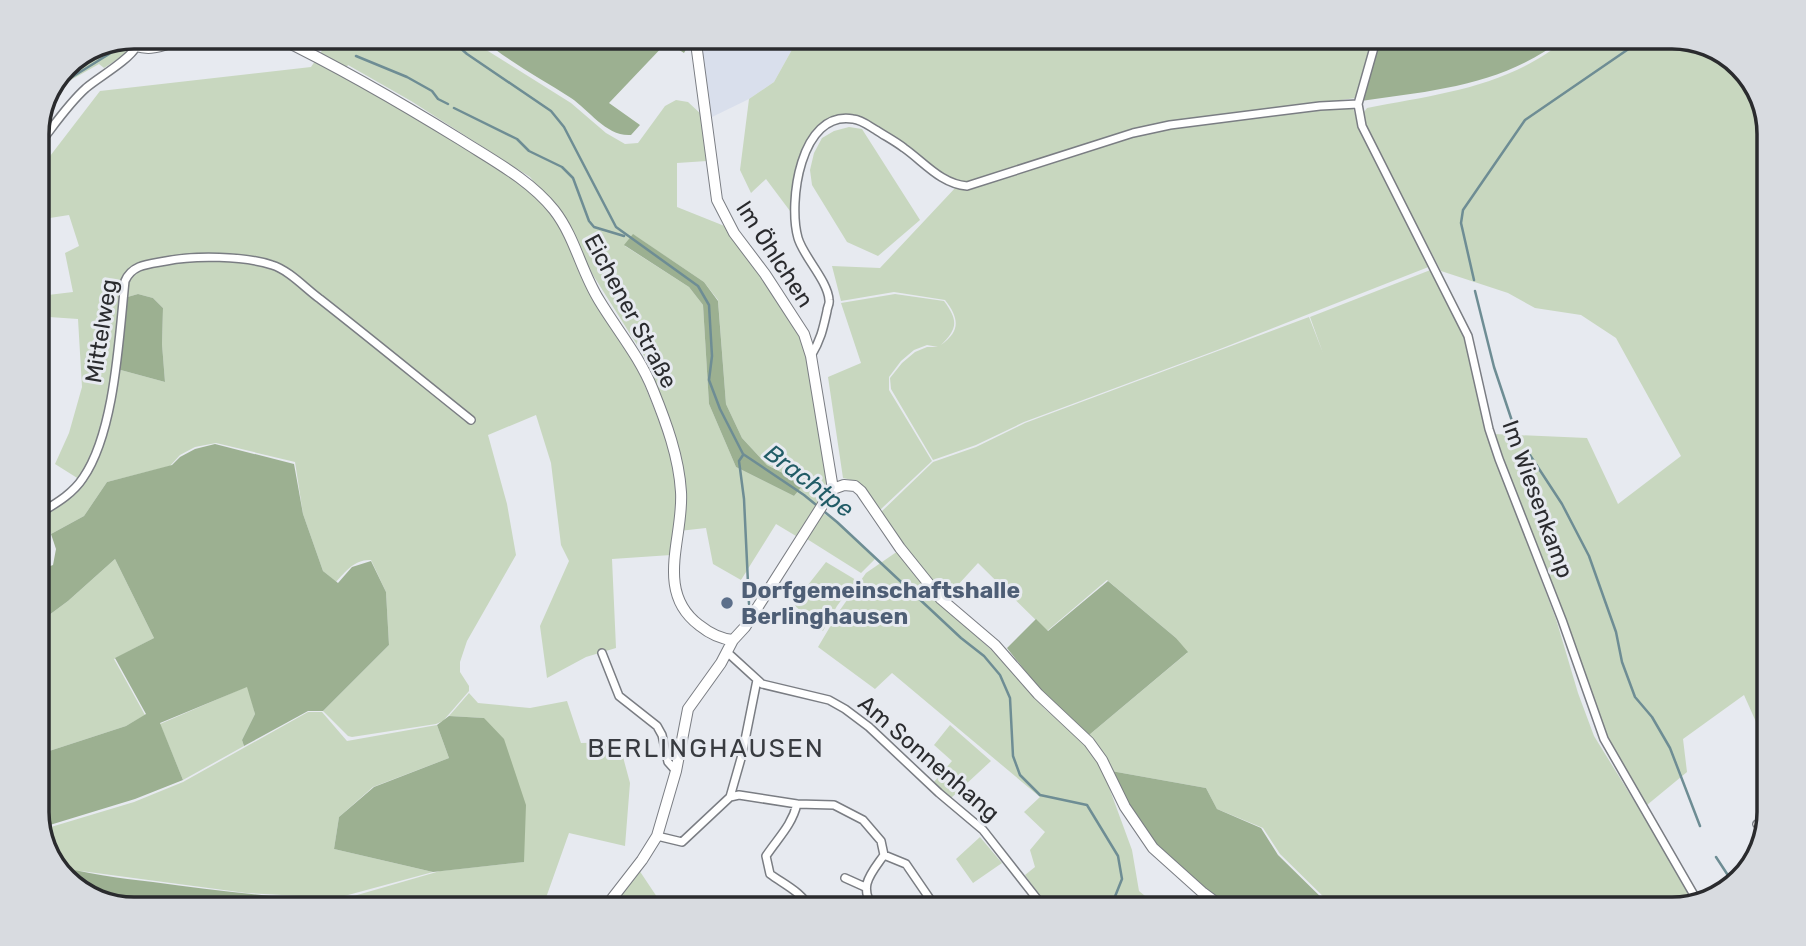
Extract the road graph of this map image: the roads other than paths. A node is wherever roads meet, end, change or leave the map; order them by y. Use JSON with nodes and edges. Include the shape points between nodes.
{"nodes":[{"id":1,"x":135,"y":49,"type":"edge"},
{"id":2,"x":302,"y":49,"type":"edge"},
{"id":3,"x":697,"y":49,"type":"edge"},
{"id":4,"x":1374,"y":49,"type":"edge"},
{"id":5,"x":1358,"y":104,"type":"junction"},
{"id":6,"x":49,"y":132,"type":"edge"},
{"id":7,"x":811,"y":356,"type":"junction"},
{"id":8,"x":471,"y":421,"type":"dead end"},
{"id":9,"x":830,"y":493,"type":"junction"},
{"id":10,"x":49,"y":507,"type":"edge"},
{"id":11,"x":733,"y":640,"type":"junction"},
{"id":12,"x":727,"y":652,"type":"junction"},
{"id":13,"x":602,"y":653,"type":"dead end"},
{"id":14,"x":757,"y":680,"type":"junction"},
{"id":15,"x":676,"y":771,"type":"junction"},
{"id":16,"x":730,"y":797,"type":"junction"},
{"id":17,"x":797,"y":804,"type":"junction"},
{"id":18,"x":657,"y":836,"type":"junction"},
{"id":19,"x":884,"y":855,"type":"junction"},
{"id":20,"x":845,"y":878,"type":"dead end"},
{"id":21,"x":865,"y":887,"type":"junction"},
{"id":22,"x":1693,"y":894,"type":"edge"},
{"id":23,"x":613,"y":897,"type":"edge"},
{"id":24,"x":801,"y":897,"type":"edge"},
{"id":25,"x":869,"y":897,"type":"edge"},
{"id":26,"x":929,"y":897,"type":"edge"},
{"id":27,"x":1036,"y":897,"type":"edge"},
{"id":28,"x":1210,"y":897,"type":"edge"}],
"edges":[{"from":1,"to":6,"type":"street","via":[[84,90]]},
{"from":2,"to":11,"type":"main road","name":"Eichener Straße","via":[[379,89],[525,182],[561,220],[593,290],[648,376],[675,453],[681,501],[673,562],[680,602],[689,617],[707,631]]},
{"from":3,"to":7,"type":"main road","name":"Im Öhlchen","via":[[717,200],[734,233],[804,334]]},
{"from":4,"to":5,"type":"street"},
{"from":5,"to":7,"type":"street","via":[[1170,125],[967,186],[946,181],[863,122],[827,124],[810,139],[795,192],[798,240],[830,300],[823,334]]},
{"from":5,"to":22,"type":"street","name":"Im Wiesenkamp","via":[[1366,136],[1468,336],[1499,459],[1604,740]]},
{"from":7,"to":9,"type":"main road","name":"Im Öhlchen"},
{"from":8,"to":10,"type":"street","name":"Mittelweg","via":[[275,265],[175,259],[130,271],[114,379],[92,462],[81,481]]},
{"from":9,"to":11,"type":"main road"},
{"from":9,"to":28,"type":"main road","via":[[849,485],[861,491],[941,599],[995,645],[1051,708],[1089,742],[1147,842]]},
{"from":11,"to":12,"type":"main road"},
{"from":12,"to":14,"type":"street","name":"Am Sonnenhang"},
{"from":12,"to":15,"type":"main road","via":[[686,713]]},
{"from":13,"to":15,"type":"street","via":[[619,696],[657,726],[668,762]]},
{"from":14,"to":16,"type":"street"},
{"from":14,"to":27,"type":"street","name":"Am Sonnenhang","via":[[829,700],[862,721],[983,830]]},
{"from":15,"to":18,"type":"main road"},
{"from":16,"to":17,"type":"street"},
{"from":16,"to":18,"type":"street","via":[[682,842]]},
{"from":17,"to":19,"type":"street","via":[[834,805],[863,820],[881,841]]},
{"from":17,"to":24,"type":"street","via":[[788,829],[766,856],[770,874]]},
{"from":18,"to":23,"type":"main road"},
{"from":19,"to":21,"type":"street"},
{"from":19,"to":26,"type":"street","via":[[906,864]]},
{"from":20,"to":21,"type":"street"},
{"from":21,"to":25,"type":"street"}]}
